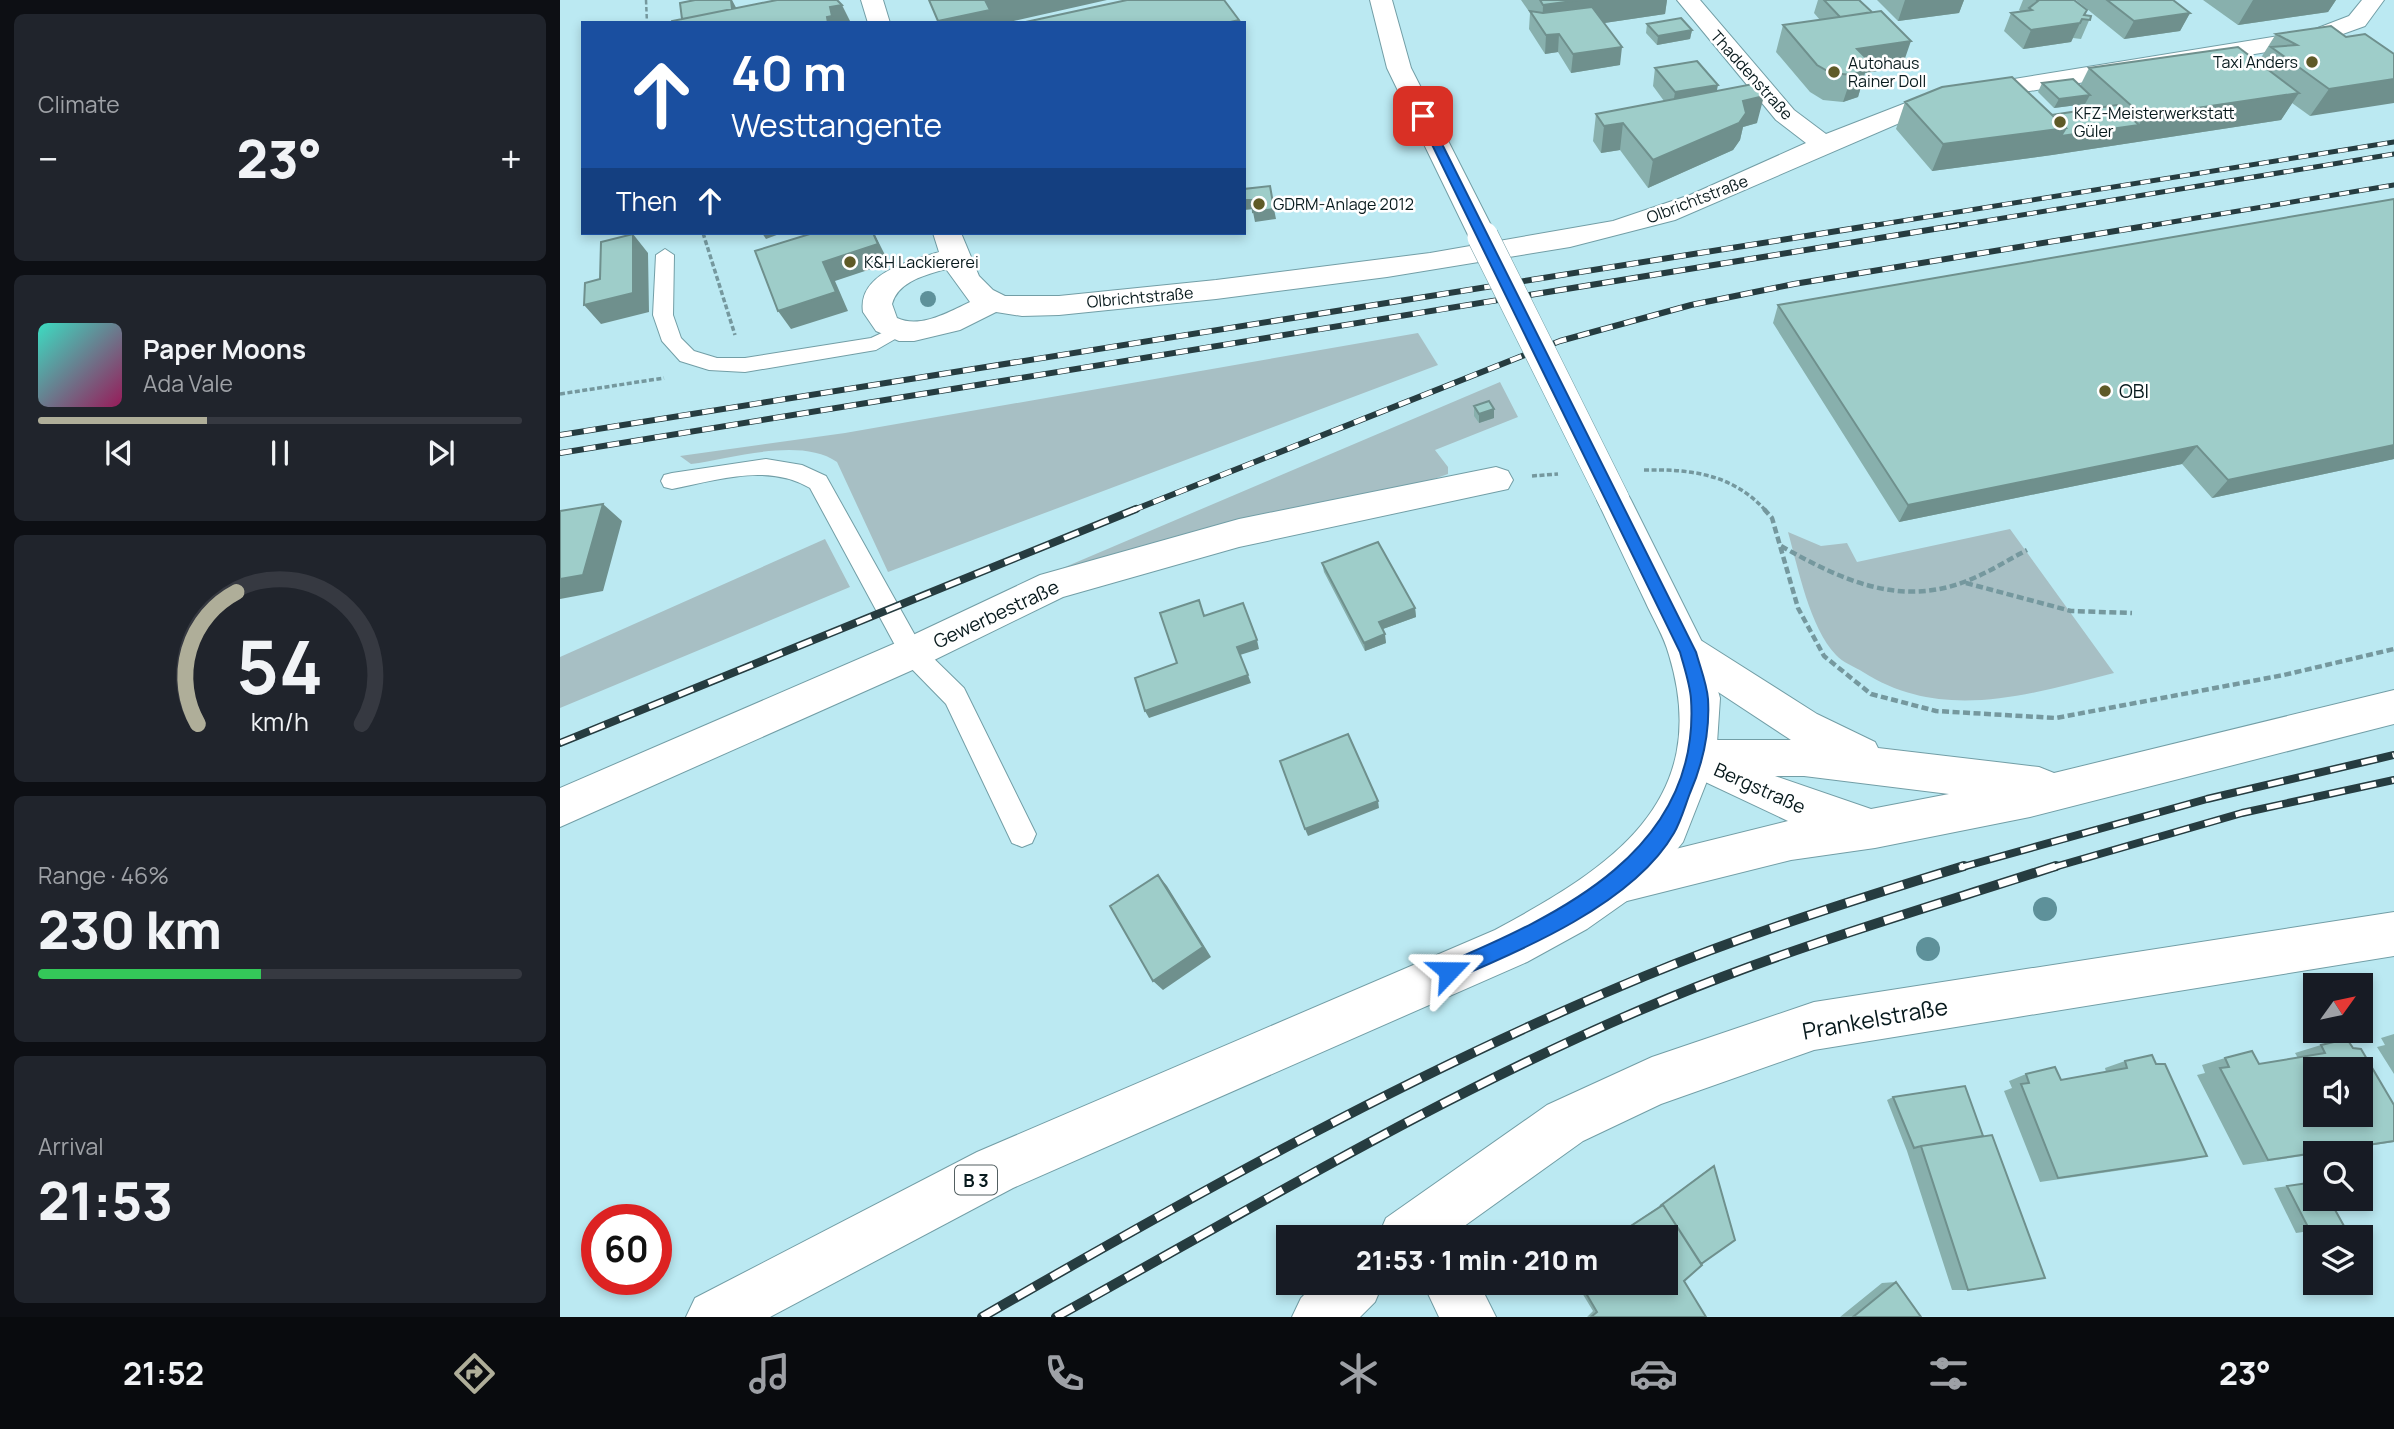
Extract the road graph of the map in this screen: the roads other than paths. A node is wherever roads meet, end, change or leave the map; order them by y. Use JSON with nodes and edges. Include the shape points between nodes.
{"nodes":[{"id":1,"x":872,"y":0,"type":"edge"},
{"id":2,"x":1381,"y":0,"type":"edge"},
{"id":3,"x":1688,"y":0,"type":"edge"},
{"id":4,"x":2373,"y":0,"type":"edge"},
{"id":5,"x":878,"y":21,"type":"edge"},
{"id":6,"x":1823,"y":144,"type":"junction"},
{"id":7,"x":951,"y":245,"type":"edge"},
{"id":8,"x":665,"y":255,"type":"dead end"},
{"id":9,"x":992,"y":302,"type":"junction"},
{"id":10,"x":899,"y":331,"type":"junction"},
{"id":11,"x":1496,"y":480,"type":"dead end"},
{"id":12,"x":672,"y":481,"type":"dead end"},
{"id":13,"x":1688,"y":652,"type":"junction"},
{"id":14,"x":912,"y":653,"type":"junction"},
{"id":15,"x":2394,"y":707,"type":"edge"},
{"id":16,"x":1696,"y":758,"type":"junction"},
{"id":17,"x":1885,"y":767,"type":"junction"},
{"id":18,"x":2064,"y":789,"type":"junction"},
{"id":19,"x":560,"y":808,"type":"edge"},
{"id":20,"x":1875,"y":828,"type":"junction"},
{"id":21,"x":1022,"y":834,"type":"dead end"},
{"id":22,"x":1615,"y":883,"type":"junction"},
{"id":23,"x":2394,"y":934,"type":"edge"},
{"id":24,"x":1425,"y":1225,"type":"edge"},
{"id":25,"x":1343,"y":1295,"type":"edge"},
{"id":26,"x":1456,"y":1295,"type":"edge"},
{"id":27,"x":714,"y":1317,"type":"edge"},
{"id":28,"x":1320,"y":1317,"type":"edge"},
{"id":29,"x":1468,"y":1317,"type":"edge"}],
"edges":[{"from":1,"to":5,"type":"street"},
{"from":2,"to":13,"type":"street","bridge":true,"via":[[1399,68]]},
{"from":3,"to":6,"type":"street","name":"Thaddenstraße","via":[[1785,115]]},
{"from":4,"to":6,"type":"street","name":"Olbrichtstraße","via":[[2357,21],[2315,37],[1934,99]]},
{"from":6,"to":9,"type":"street","name":"Olbrichtstraße","via":[[1664,214],[1580,238],[1218,290],[1047,305]]},
{"from":7,"to":9,"type":"street","via":[[967,281]]},
{"from":7,"to":10,"type":"street","via":[[891,282],[882,294],[878,313]]},
{"from":8,"to":10,"type":"lane","via":[[663,315],[672,341],[687,356],[716,365],[745,365],[876,344]]},
{"from":9,"to":10,"type":"street","name":"Olbrichtstraße","via":[[948,324]]},
{"from":11,"to":14,"type":"street","name":"Gewerbestraße","via":[[1239,533],[1052,585]]},
{"from":12,"to":14,"type":"lane","via":[[758,466],[803,471],[828,497]]},
{"from":13,"to":16,"type":"street","via":[[1700,698]]},
{"from":13,"to":17,"type":"street","via":[[1803,726]]},
{"from":14,"to":19,"type":"street","name":"Gewerbestraße"},
{"from":14,"to":21,"type":"lane","via":[[955,696]]},
{"from":15,"to":18,"type":"street","name":"Bergstraße"},
{"from":16,"to":17,"type":"street","name":"Bergstraße","via":[[1804,758]]},
{"from":16,"to":20,"type":"street","name":"Bergstraße","via":[[1762,793]]},
{"from":16,"to":22,"type":"street","number":"B 3","via":[[1668,828]]},
{"from":17,"to":18,"type":"street","name":"Bergstraße"},
{"from":18,"to":20,"type":"street","name":"Bergstraße"},
{"from":20,"to":22,"type":"street","via":[[1791,840]]},
{"from":22,"to":27,"type":"street","number":"B 3","via":[[1511,946],[995,1170]]},
{"from":23,"to":24,"type":"street","name":"Prankelstraße","via":[[1814,1026],[1652,1082],[1565,1123]]},
{"from":25,"to":28,"type":"street"},
{"from":26,"to":29,"type":"street"}]}
